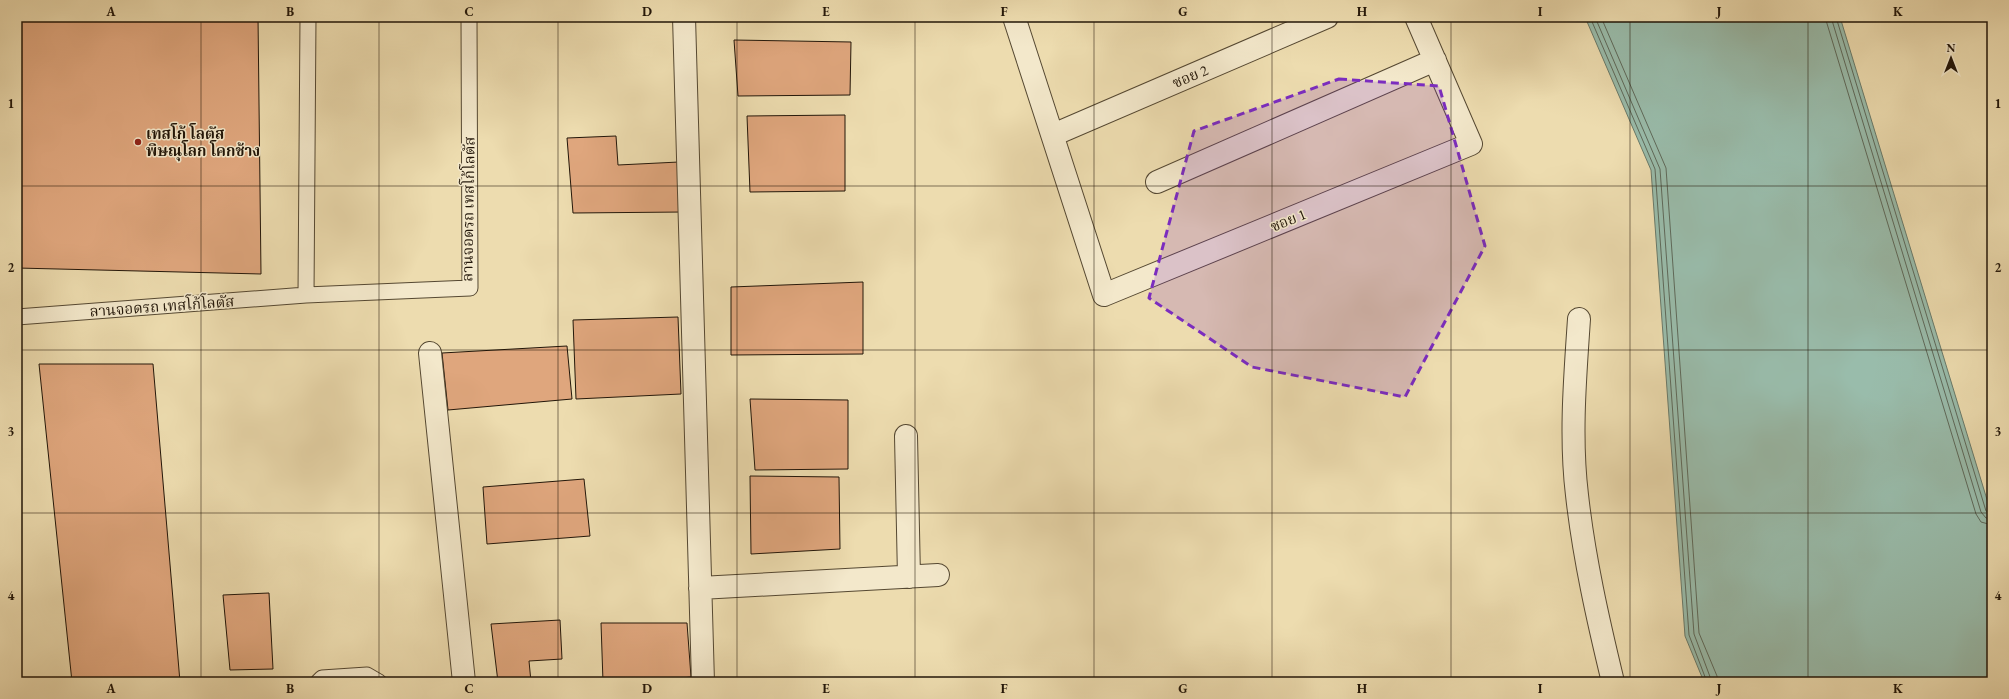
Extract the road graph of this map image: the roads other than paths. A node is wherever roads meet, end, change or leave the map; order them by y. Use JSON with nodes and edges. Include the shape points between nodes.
{"nodes":[{"id":1,"x":308,"y":17,"type":"edge"},
{"id":2,"x":469,"y":17,"type":"edge"},
{"id":3,"x":684,"y":17,"type":"edge"},
{"id":4,"x":1014,"y":17,"type":"edge"},
{"id":5,"x":1327,"y":17,"type":"edge"},
{"id":6,"x":1416,"y":17,"type":"edge"},
{"id":7,"x":1435,"y":60,"type":"junction"},
{"id":8,"x":1053,"y":135,"type":"junction"},
{"id":9,"x":1157,"y":182,"type":"dead end"},
{"id":10,"x":306,"y":295,"type":"junction"},
{"id":11,"x":17,"y":317,"type":"edge"},
{"id":12,"x":1579,"y":319,"type":"dead end"},
{"id":13,"x":430,"y":353,"type":"dead end"},
{"id":14,"x":906,"y":436,"type":"dead end"},
{"id":15,"x":938,"y":575,"type":"dead end"},
{"id":16,"x":909,"y":577,"type":"junction"},
{"id":17,"x":700,"y":588,"type":"junction"},
{"id":18,"x":318,"y":682,"type":"edge"},
{"id":19,"x":379,"y":682,"type":"edge"},
{"id":20,"x":464,"y":682,"type":"edge"},
{"id":21,"x":703,"y":682,"type":"edge"},
{"id":22,"x":1613,"y":682,"type":"edge"}],
"edges":[{"from":1,"to":10,"type":"lane"},
{"from":2,"to":10,"type":"lane","name":"ลานจอดรถ เทสโก้โลตัส","via":[[470,288]]},
{"from":3,"to":17,"type":"street"},
{"from":4,"to":8,"type":"street"},
{"from":5,"to":8,"type":"street","name":"ซอย 2"},
{"from":6,"to":7,"type":"street"},
{"from":7,"to":8,"type":"street","name":"ซอย 1","via":[[1471,144],[1104,295]]},
{"from":7,"to":9,"type":"street"},
{"from":10,"to":11,"type":"lane","name":"ลานจอดรถ เทสโก้โลตัส"},
{"from":12,"to":22,"type":"street","via":[[1574,426],[1577,495],[1598,622]]},
{"from":13,"to":20,"type":"street"},
{"from":14,"to":16,"type":"street"},
{"from":15,"to":16,"type":"street"},
{"from":16,"to":17,"type":"street"},
{"from":17,"to":21,"type":"street"},
{"from":18,"to":19,"type":"lane","via":[[322,678],[367,675]]}]}
